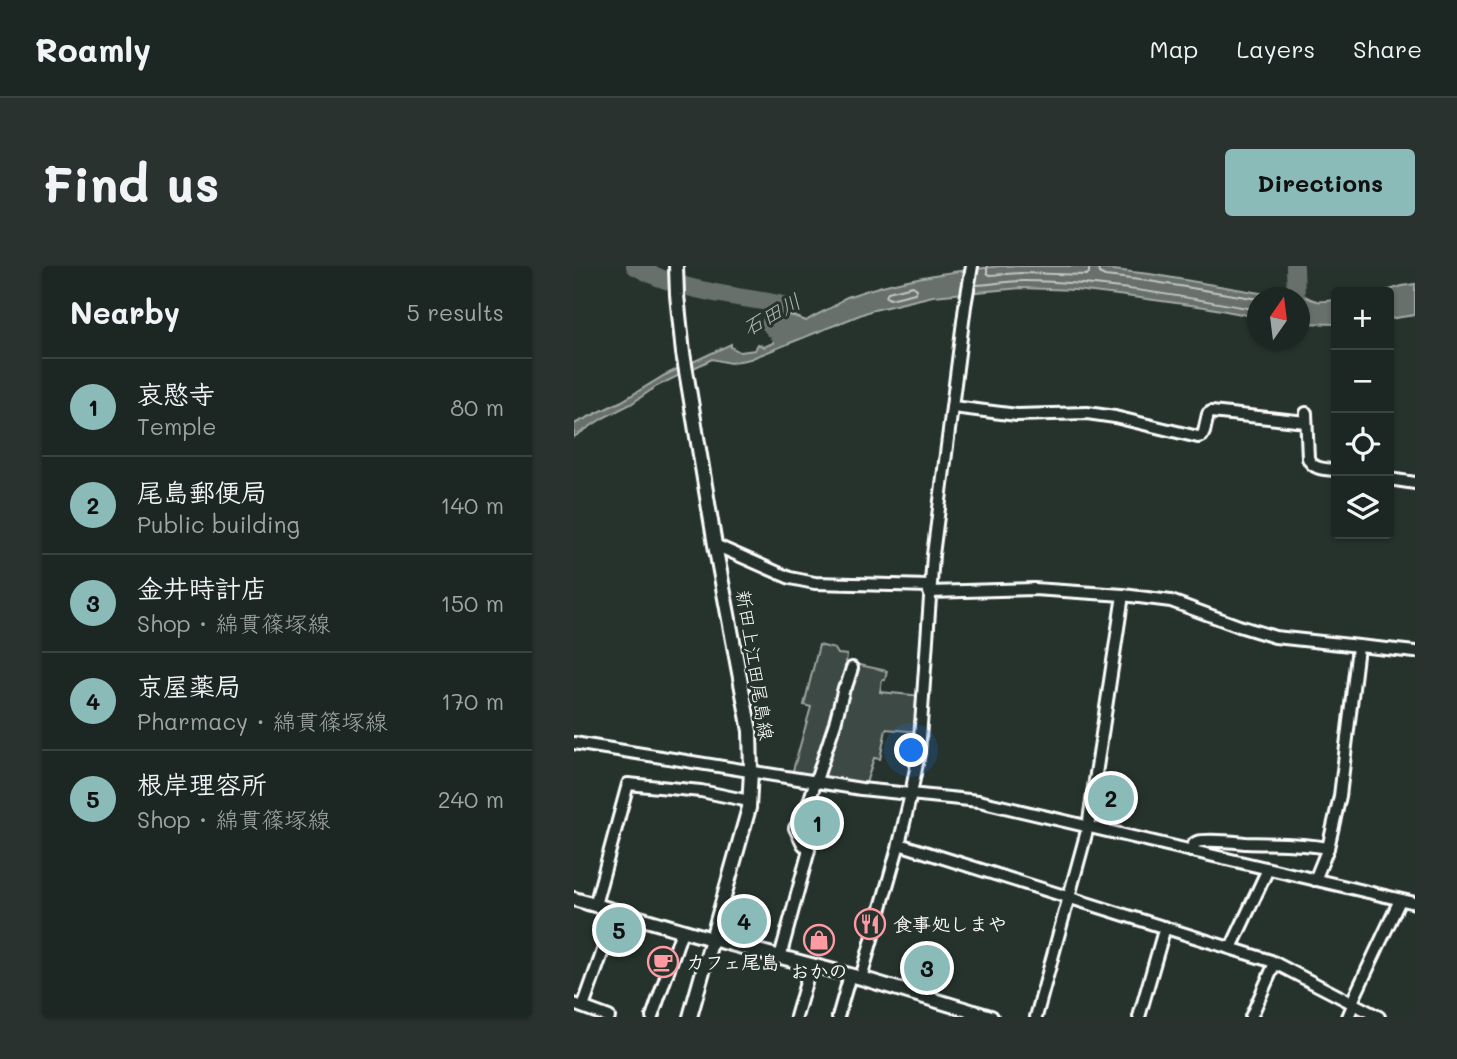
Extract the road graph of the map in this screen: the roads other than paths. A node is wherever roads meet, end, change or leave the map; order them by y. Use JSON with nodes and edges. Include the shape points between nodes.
{"nodes":[{"id":1,"x":676,"y":266,"type":"edge"},
{"id":2,"x":972,"y":266,"type":"edge"},
{"id":3,"x":953,"y":407,"type":"junction"},
{"id":4,"x":1331,"y":469,"type":"edge"},
{"id":5,"x":1394,"y":480,"type":"edge"},
{"id":6,"x":1415,"y":483,"type":"edge"},
{"id":7,"x":715,"y":545,"type":"junction"},
{"id":8,"x":930,"y":589,"type":"junction"},
{"id":9,"x":1123,"y":595,"type":"junction"},
{"id":10,"x":1358,"y":647,"type":"junction"},
{"id":11,"x":1415,"y":652,"type":"edge"},
{"id":12,"x":852,"y":668,"type":"dead end"},
{"id":13,"x":574,"y":743,"type":"edge"},
{"id":14,"x":751,"y":771,"type":"junction"},
{"id":15,"x":816,"y":782,"type":"junction"},
{"id":16,"x":911,"y":793,"type":"junction"},
{"id":17,"x":749,"y":801,"type":"junction"},
{"id":18,"x":1088,"y":827,"type":"junction"},
{"id":19,"x":899,"y":844,"type":"junction"},
{"id":20,"x":1328,"y":848,"type":"junction"},
{"id":21,"x":1191,"y":851,"type":"junction"},
{"id":22,"x":1268,"y":869,"type":"junction"},
{"id":23,"x":1315,"y":880,"type":"junction"},
{"id":24,"x":1069,"y":898,"type":"junction"},
{"id":25,"x":574,"y":899,"type":"edge"},
{"id":26,"x":1401,"y":900,"type":"junction"},
{"id":27,"x":1415,"y":903,"type":"edge"},
{"id":28,"x":595,"y":905,"type":"junction"},
{"id":29,"x":1165,"y":927,"type":"junction"},
{"id":30,"x":682,"y":930,"type":"junction"},
{"id":31,"x":712,"y":939,"type":"junction"},
{"id":32,"x":605,"y":945,"type":"dead end"},
{"id":33,"x":1231,"y":948,"type":"junction"},
{"id":34,"x":780,"y":957,"type":"junction"},
{"id":35,"x":1275,"y":963,"type":"junction"},
{"id":36,"x":811,"y":965,"type":"junction"},
{"id":37,"x":856,"y":976,"type":"junction"},
{"id":38,"x":1353,"y":1003,"type":"junction"},
{"id":39,"x":578,"y":1006,"type":"edge"},
{"id":40,"x":609,"y":1017,"type":"edge"},
{"id":41,"x":652,"y":1017,"type":"edge"},
{"id":42,"x":690,"y":1017,"type":"edge"},
{"id":43,"x":796,"y":1017,"type":"edge"},
{"id":44,"x":838,"y":1017,"type":"edge"},
{"id":45,"x":990,"y":1017,"type":"edge"},
{"id":46,"x":1036,"y":1017,"type":"edge"},
{"id":47,"x":1139,"y":1017,"type":"edge"},
{"id":48,"x":1251,"y":1017,"type":"edge"},
{"id":49,"x":1348,"y":1017,"type":"edge"},
{"id":50,"x":1379,"y":1017,"type":"edge"}],
"edges":[{"from":1,"to":7,"type":"main road","name":"新田上江田尾島線","via":[[683,353]]},
{"from":2,"to":3,"type":"street"},
{"from":3,"to":4,"type":"street","via":[[1004,415],[1087,413],[1198,437],[1205,432],[1211,412],[1306,418],[1308,458],[1315,467]]},
{"from":3,"to":8,"type":"street"},
{"from":5,"to":6,"type":"street"},
{"from":7,"to":8,"type":"street","via":[[790,578]]},
{"from":7,"to":14,"type":"main road","name":"新田上江田尾島線","via":[[750,731]]},
{"from":8,"to":9,"type":"street"},
{"from":8,"to":16,"type":"street","via":[[919,752]]},
{"from":9,"to":10,"type":"street","via":[[1171,601],[1275,637]]},
{"from":9,"to":18,"type":"street"},
{"from":10,"to":11,"type":"street"},
{"from":10,"to":20,"type":"street","via":[[1345,766]]},
{"from":12,"to":15,"type":"street"},
{"from":13,"to":14,"type":"street"},
{"from":14,"to":15,"type":"street"},
{"from":14,"to":17,"type":"main road","name":"新田上江田尾島線"},
{"from":15,"to":16,"type":"street"},
{"from":15,"to":34,"type":"street","via":[[795,828],[809,850]]},
{"from":16,"to":18,"type":"street","via":[[979,801]]},
{"from":16,"to":19,"type":"street"},
{"from":17,"to":28,"type":"street","via":[[628,784]]},
{"from":17,"to":31,"type":"main road","name":"新田上江田尾島線"},
{"from":18,"to":21,"type":"street"},
{"from":18,"to":24,"type":"street"},
{"from":19,"to":24,"type":"street"},
{"from":19,"to":37,"type":"street"},
{"from":20,"to":21,"type":"street","via":[[1214,841],[1197,842]]},
{"from":20,"to":23,"type":"street"},
{"from":21,"to":22,"type":"street"},
{"from":22,"to":23,"type":"street"},
{"from":22,"to":33,"type":"street"},
{"from":23,"to":26,"type":"street"},
{"from":24,"to":29,"type":"street"},
{"from":24,"to":46,"type":"street"},
{"from":25,"to":28,"type":"main road"},
{"from":26,"to":27,"type":"street"},
{"from":26,"to":38,"type":"street"},
{"from":28,"to":30,"type":"main road"},
{"from":29,"to":33,"type":"street"},
{"from":29,"to":47,"type":"street"},
{"from":30,"to":31,"type":"main road"},
{"from":30,"to":41,"type":"street"},
{"from":31,"to":34,"type":"main road"},
{"from":31,"to":42,"type":"main road","name":"新田上江田尾島線"},
{"from":32,"to":39,"type":"street"},
{"from":33,"to":35,"type":"street"},
{"from":34,"to":36,"type":"main road"},
{"from":35,"to":38,"type":"street"},
{"from":35,"to":48,"type":"street"},
{"from":36,"to":37,"type":"main road"},
{"from":36,"to":43,"type":"street"},
{"from":37,"to":44,"type":"street"},
{"from":37,"to":45,"type":"main road"},
{"from":38,"to":49,"type":"street"},
{"from":38,"to":50,"type":"street"},
{"from":39,"to":40,"type":"street"}]}
